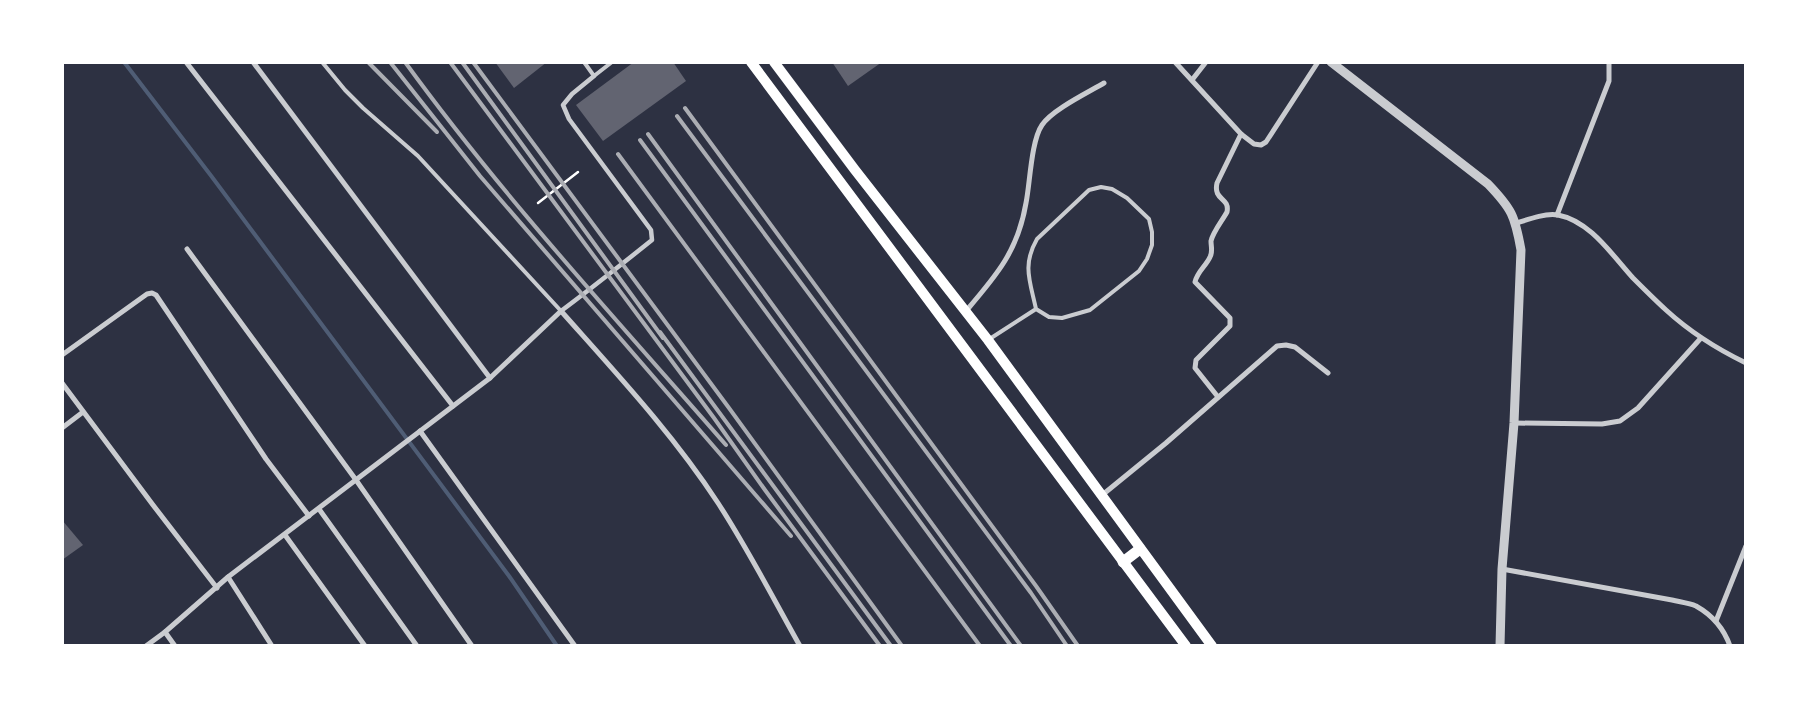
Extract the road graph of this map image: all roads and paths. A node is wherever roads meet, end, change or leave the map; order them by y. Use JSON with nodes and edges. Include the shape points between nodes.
{"nodes":[{"id":1,"x":186,"y":62,"type":"edge"},
{"id":2,"x":254,"y":62,"type":"edge"},
{"id":3,"x":322,"y":62,"type":"edge"},
{"id":4,"x":584,"y":62,"type":"edge"},
{"id":5,"x":612,"y":62,"type":"edge"},
{"id":6,"x":751,"y":62,"type":"edge"},
{"id":7,"x":774,"y":62,"type":"edge"},
{"id":8,"x":1175,"y":62,"type":"edge"},
{"id":9,"x":1206,"y":62,"type":"edge"},
{"id":10,"x":1318,"y":62,"type":"edge"},
{"id":11,"x":1332,"y":62,"type":"edge"},
{"id":12,"x":1609,"y":62,"type":"edge"},
{"id":13,"x":594,"y":76,"type":"junction"},
{"id":14,"x":1192,"y":80,"type":"junction"},
{"id":15,"x":1104,"y":82,"type":"dead end"},
{"id":16,"x":1241,"y":134,"type":"junction"},
{"id":17,"x":578,"y":172,"type":"dead end"},
{"id":18,"x":538,"y":203,"type":"dead end"},
{"id":19,"x":1557,"y":215,"type":"junction"},
{"id":20,"x":1517,"y":223,"type":"junction"},
{"id":21,"x":187,"y":249,"type":"dead end"},
{"id":22,"x":1036,"y":309,"type":"junction"},
{"id":23,"x":561,"y":311,"type":"junction"},
{"id":24,"x":966,"y":311,"type":"junction"},
{"id":25,"x":1701,"y":338,"type":"junction"},
{"id":26,"x":988,"y":340,"type":"junction"},
{"id":27,"x":62,"y":355,"type":"edge"},
{"id":28,"x":1746,"y":363,"type":"edge"},
{"id":29,"x":1328,"y":373,"type":"dead end"},
{"id":30,"x":490,"y":378,"type":"junction"},
{"id":31,"x":62,"y":383,"type":"edge"},
{"id":32,"x":1218,"y":397,"type":"junction"},
{"id":33,"x":453,"y":406,"type":"junction"},
{"id":34,"x":83,"y":412,"type":"junction"},
{"id":35,"x":1514,"y":423,"type":"junction"},
{"id":36,"x":62,"y":428,"type":"edge"},
{"id":37,"x":420,"y":431,"type":"junction"},
{"id":38,"x":356,"y":480,"type":"junction"},
{"id":39,"x":1101,"y":496,"type":"junction"},
{"id":40,"x":319,"y":509,"type":"junction"},
{"id":41,"x":309,"y":516,"type":"junction"},
{"id":42,"x":285,"y":535,"type":"junction"},
{"id":43,"x":1746,"y":546,"type":"edge"},
{"id":44,"x":1140,"y":549,"type":"junction"},
{"id":45,"x":1123,"y":562,"type":"junction"},
{"id":46,"x":1502,"y":569,"type":"junction"},
{"id":47,"x":228,"y":577,"type":"junction"},
{"id":48,"x":217,"y":588,"type":"junction"},
{"id":49,"x":1716,"y":621,"type":"junction"},
{"id":50,"x":165,"y":632,"type":"junction"},
{"id":51,"x":146,"y":646,"type":"edge"},
{"id":52,"x":175,"y":646,"type":"edge"},
{"id":53,"x":272,"y":646,"type":"edge"},
{"id":54,"x":365,"y":646,"type":"edge"},
{"id":55,"x":417,"y":646,"type":"edge"},
{"id":56,"x":472,"y":646,"type":"edge"},
{"id":57,"x":575,"y":646,"type":"edge"},
{"id":58,"x":800,"y":646,"type":"edge"},
{"id":59,"x":1186,"y":646,"type":"edge"},
{"id":60,"x":1212,"y":646,"type":"edge"},
{"id":61,"x":1500,"y":646,"type":"edge"},
{"id":62,"x":1730,"y":646,"type":"edge"}],
"edges":[{"from":1,"to":33,"type":"street"},
{"from":2,"to":30,"type":"street"},
{"from":3,"to":23,"type":"lane","via":[[350,96],[418,156]]},
{"from":4,"to":13,"type":"lane"},
{"from":5,"to":13,"type":"lane"},
{"from":6,"to":45,"type":"main road"},
{"from":7,"to":24,"type":"main road"},
{"from":8,"to":14,"type":"street"},
{"from":9,"to":14,"type":"street"},
{"from":10,"to":16,"type":"street","via":[[1266,142],[1254,144]]},
{"from":11,"to":20,"type":"street","via":[[1488,184],[1507,204]]},
{"from":12,"to":19,"type":"street","via":[[1609,81]]},
{"from":13,"to":23,"type":"street","via":[[564,105],[569,119],[651,230],[652,240]]},
{"from":14,"to":16,"type":"street"},
{"from":15,"to":24,"type":"street","via":[[1050,116],[1041,126],[1020,231],[1010,254]]},
{"from":16,"to":32,"type":"street","via":[[1215,190],[1226,203],[1227,212],[1213,236],[1209,259],[1195,282],[1231,322],[1195,363]]},
{"from":17,"to":18,"type":"path"},
{"from":19,"to":20,"type":"street","via":[[1539,216]]},
{"from":19,"to":25,"type":"street","via":[[1579,223],[1666,310]]},
{"from":20,"to":35,"type":"street","via":[[1521,250]]},
{"from":21,"to":38,"type":"street"},
{"from":22,"to":22,"type":"lane","via":[[1049,317],[1062,318],[1090,310],[1139,271],[1152,245],[1148,219],[1127,198],[1112,189],[1089,190],[1037,239],[1031,250],[1028,275]]},
{"from":22,"to":26,"type":"lane"},
{"from":23,"to":30,"type":"street"},
{"from":23,"to":58,"type":"street","via":[[649,410],[717,501]]},
{"from":24,"to":26,"type":"main road"},
{"from":25,"to":28,"type":"street"},
{"from":25,"to":35,"type":"street","via":[[1638,408],[1620,420],[1602,424]]},
{"from":26,"to":39,"type":"main road"},
{"from":27,"to":41,"type":"street","via":[[147,294],[156,295],[266,459]]},
{"from":29,"to":32,"type":"street","via":[[1295,347],[1286,344],[1277,346]]},
{"from":30,"to":33,"type":"street"},
{"from":31,"to":34,"type":"street"},
{"from":32,"to":39,"type":"street"},
{"from":33,"to":37,"type":"street"},
{"from":34,"to":36,"type":"street"},
{"from":34,"to":48,"type":"street"},
{"from":35,"to":46,"type":"street"},
{"from":37,"to":38,"type":"street"},
{"from":37,"to":57,"type":"street"},
{"from":38,"to":40,"type":"street"},
{"from":38,"to":56,"type":"street"},
{"from":39,"to":44,"type":"main road"},
{"from":40,"to":41,"type":"street"},
{"from":40,"to":55,"type":"street"},
{"from":41,"to":42,"type":"street"},
{"from":42,"to":47,"type":"street"},
{"from":42,"to":54,"type":"street"},
{"from":43,"to":49,"type":"street"},
{"from":44,"to":45,"type":"main road"},
{"from":44,"to":60,"type":"main road"},
{"from":45,"to":59,"type":"main road"},
{"from":46,"to":49,"type":"street","via":[[1672,600],[1695,606]]},
{"from":46,"to":61,"type":"street"},
{"from":47,"to":48,"type":"street"},
{"from":47,"to":53,"type":"street"},
{"from":48,"to":50,"type":"street"},
{"from":49,"to":62,"type":"street"},
{"from":50,"to":51,"type":"street"},
{"from":50,"to":52,"type":"street"}]}
